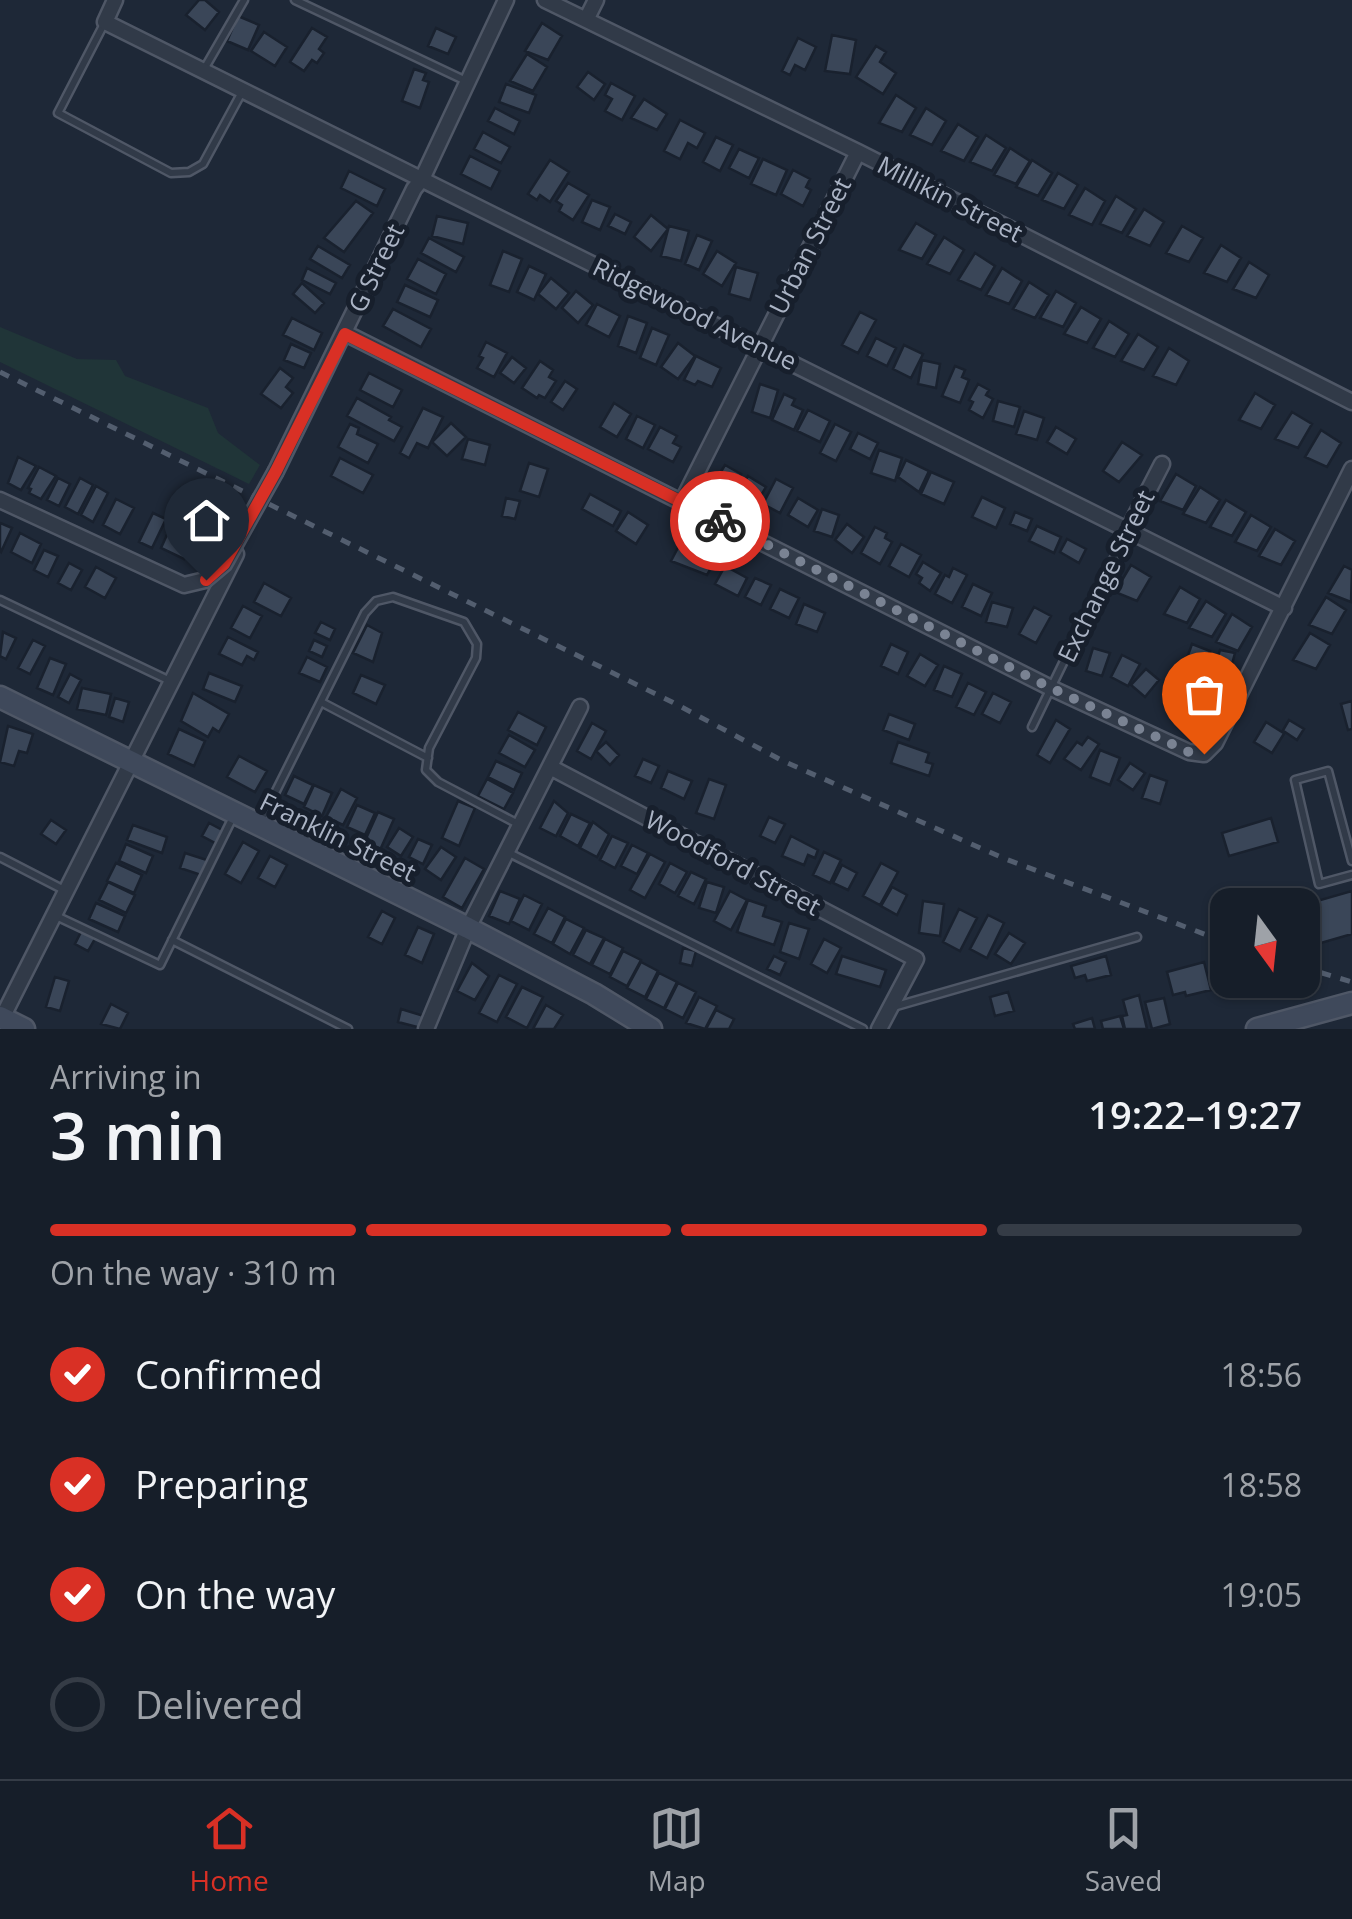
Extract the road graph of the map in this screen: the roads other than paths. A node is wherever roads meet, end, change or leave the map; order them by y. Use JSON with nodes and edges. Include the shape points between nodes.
{"nodes":[{"id":1,"x":115,"y":0,"type":"edge"},
{"id":2,"x":244,"y":0,"type":"edge"},
{"id":3,"x":296,"y":0,"type":"edge"},
{"id":4,"x":506,"y":0,"type":"edge"},
{"id":5,"x":545,"y":0,"type":"edge"},
{"id":6,"x":596,"y":0,"type":"edge"},
{"id":7,"x":587,"y":18,"type":"junction"},
{"id":8,"x":104,"y":22,"type":"junction"},
{"id":9,"x":203,"y":71,"type":"junction"},
{"id":10,"x":467,"y":81,"type":"junction"},
{"id":11,"x":242,"y":91,"type":"junction"},
{"id":12,"x":858,"y":152,"type":"junction"},
{"id":13,"x":422,"y":180,"type":"junction"},
{"id":14,"x":345,"y":334,"type":"junction"},
{"id":15,"x":761,"y":346,"type":"junction"},
{"id":16,"x":1352,"y":402,"type":"edge"},
{"id":17,"x":1162,"y":464,"type":"dead end"},
{"id":18,"x":1352,"y":469,"type":"edge"},
{"id":19,"x":0,"y":500,"type":"edge"},
{"id":20,"x":682,"y":502,"type":"junction"},
{"id":21,"x":1128,"y":530,"type":"junction"},
{"id":22,"x":247,"y":533,"type":"dead end"},
{"id":23,"x":0,"y":600,"type":"edge"},
{"id":24,"x":1284,"y":608,"type":"junction"},
{"id":25,"x":172,"y":681,"type":"junction"},
{"id":26,"x":1051,"y":688,"type":"junction"},
{"id":27,"x":0,"y":697,"type":"edge"},
{"id":28,"x":321,"y":702,"type":"junction"},
{"id":29,"x":580,"y":707,"type":"dead end"},
{"id":30,"x":1032,"y":727,"type":"dead end"},
{"id":31,"x":428,"y":758,"type":"junction"},
{"id":32,"x":130,"y":762,"type":"junction"},
{"id":33,"x":550,"y":768,"type":"junction"},
{"id":34,"x":234,"y":815,"type":"junction"},
{"id":35,"x":519,"y":824,"type":"junction"},
{"id":36,"x":258,"y":826,"type":"junction"},
{"id":37,"x":506,"y":851,"type":"junction"},
{"id":38,"x":0,"y":857,"type":"edge"},
{"id":39,"x":1352,"y":861,"type":"edge"},
{"id":40,"x":1352,"y":876,"type":"edge"},
{"id":41,"x":65,"y":890,"type":"junction"},
{"id":42,"x":53,"y":914,"type":"junction"},
{"id":43,"x":468,"y":928,"type":"junction"},
{"id":44,"x":1137,"y":937,"type":"dead end"},
{"id":45,"x":172,"y":940,"type":"junction"},
{"id":46,"x":1352,"y":1003,"type":"edge"},
{"id":47,"x":889,"y":1008,"type":"junction"},
{"id":48,"x":1,"y":1017,"type":"edge"},
{"id":49,"x":1311,"y":1021,"type":"edge"},
{"id":50,"x":24,"y":1029,"type":"edge"},
{"id":51,"x":348,"y":1029,"type":"edge"},
{"id":52,"x":426,"y":1029,"type":"edge"},
{"id":53,"x":651,"y":1029,"type":"edge"},
{"id":54,"x":863,"y":1029,"type":"edge"},
{"id":55,"x":879,"y":1029,"type":"edge"},
{"id":56,"x":1256,"y":1029,"type":"edge"}],
"edges":[{"from":1,"to":8,"type":"street"},
{"from":2,"to":9,"type":"lane"},
{"from":3,"to":10,"type":"lane"},
{"from":4,"to":10,"type":"street","name":"G Street"},
{"from":5,"to":7,"type":"street","name":"Millikin Street"},
{"from":6,"to":7,"type":"street"},
{"from":7,"to":12,"type":"street","name":"Millikin Street"},
{"from":8,"to":9,"type":"street","name":"Ridgewood Avenue"},
{"from":8,"to":11,"type":"lane","via":[[58,113],[171,172],[203,164]]},
{"from":9,"to":11,"type":"street","name":"Ridgewood Avenue"},
{"from":10,"to":13,"type":"street","name":"G Street"},
{"from":11,"to":13,"type":"street","name":"Ridgewood Avenue"},
{"from":12,"to":15,"type":"street","name":"Urban Street"},
{"from":12,"to":16,"type":"street","name":"Millikin Street"},
{"from":13,"to":14,"type":"street","name":"G Street"},
{"from":13,"to":15,"type":"street","name":"Ridgewood Avenue"},
{"from":14,"to":19,"type":"street","name":"G Street","bridge":true,"via":[[224,564],[206,580],[184,584]]},
{"from":14,"to":20,"type":"street"},
{"from":15,"to":20,"type":"street","name":"Urban Street"},
{"from":15,"to":21,"type":"street","name":"Ridgewood Avenue"},
{"from":17,"to":21,"type":"street","name":"Exchange Street"},
{"from":18,"to":24,"type":"street"},
{"from":20,"to":26,"type":"street"},
{"from":21,"to":24,"type":"street","name":"Ridgewood Avenue"},
{"from":21,"to":26,"type":"lane","name":"Exchange Street"},
{"from":22,"to":25,"type":"street"},
{"from":23,"to":25,"type":"lane"},
{"from":24,"to":26,"type":"street","via":[[1204,754]]},
{"from":25,"to":32,"type":"street"},
{"from":26,"to":30,"type":"lane","name":"Exchange Street"},
{"from":27,"to":32,"type":"street","name":"Franklin Street"},
{"from":28,"to":31,"type":"lane"},
{"from":28,"to":31,"type":"lane","via":[[376,602],[393,597],[464,622],[477,644],[476,658]]},
{"from":28,"to":36,"type":"lane"},
{"from":29,"to":33,"type":"street"},
{"from":31,"to":35,"type":"lane","via":[[426,770],[438,782]]},
{"from":32,"to":34,"type":"street","name":"Franklin Street"},
{"from":32,"to":41,"type":"street"},
{"from":33,"to":35,"type":"street"},
{"from":33,"to":47,"type":"street","name":"Woodford Street","via":[[916,959]]},
{"from":34,"to":36,"type":"street","name":"Franklin Street"},
{"from":34,"to":45,"type":"lane"},
{"from":35,"to":37,"type":"street"},
{"from":36,"to":43,"type":"street","name":"Franklin Street"},
{"from":37,"to":43,"type":"street"},
{"from":37,"to":54,"type":"lane"},
{"from":38,"to":41,"type":"lane"},
{"from":39,"to":40,"type":"lane","via":[[1328,772],[1296,780],[1318,884]]},
{"from":41,"to":42,"type":"street"},
{"from":42,"to":45,"type":"lane","via":[[160,965]]},
{"from":42,"to":48,"type":"street"},
{"from":43,"to":52,"type":"street"},
{"from":43,"to":53,"type":"street","name":"Franklin Street"},
{"from":44,"to":47,"type":"lane"},
{"from":45,"to":51,"type":"lane"},
{"from":46,"to":49,"type":"street"},
{"from":47,"to":55,"type":"street"},
{"from":48,"to":50,"type":"street"},
{"from":49,"to":56,"type":"street"}]}
